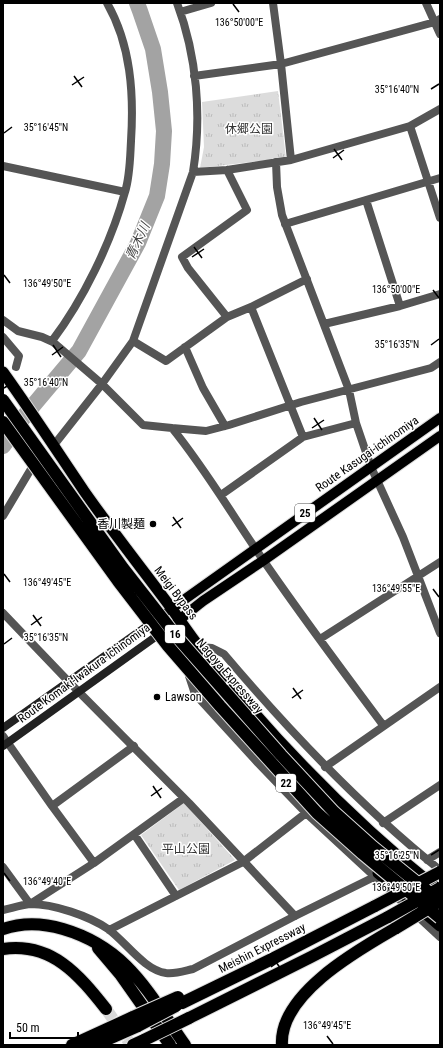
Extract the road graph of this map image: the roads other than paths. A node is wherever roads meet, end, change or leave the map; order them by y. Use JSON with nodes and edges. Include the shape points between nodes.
{"nodes":[{"id":1,"x":107,"y":3,"type":"edge"},
{"id":2,"x":177,"y":3,"type":"edge"},
{"id":3,"x":211,"y":3,"type":"edge"},
{"id":4,"x":273,"y":3,"type":"edge"},
{"id":5,"x":426,"y":3,"type":"edge"},
{"id":6,"x":180,"y":12,"type":"junction"},
{"id":7,"x":437,"y":21,"type":"edge"},
{"id":8,"x":440,"y":34,"type":"edge"},
{"id":9,"x":281,"y":64,"type":"junction"},
{"id":10,"x":194,"y":76,"type":"junction"},
{"id":11,"x":440,"y":109,"type":"edge"},
{"id":12,"x":410,"y":126,"type":"junction"},
{"id":13,"x":290,"y":160,"type":"junction"},
{"id":14,"x":276,"y":162,"type":"junction"},
{"id":15,"x":3,"y":166,"type":"edge"},
{"id":16,"x":227,"y":170,"type":"junction"},
{"id":17,"x":193,"y":172,"type":"junction"},
{"id":18,"x":440,"y":178,"type":"edge"},
{"id":19,"x":428,"y":182,"type":"junction"},
{"id":20,"x":125,"y":192,"type":"junction"},
{"id":21,"x":366,"y":200,"type":"junction"},
{"id":22,"x":440,"y":218,"type":"edge"},
{"id":23,"x":285,"y":224,"type":"junction"},
{"id":24,"x":307,"y":279,"type":"junction"},
{"id":25,"x":440,"y":294,"type":"edge"},
{"id":26,"x":400,"y":306,"type":"junction"},
{"id":27,"x":251,"y":308,"type":"junction"},
{"id":28,"x":227,"y":317,"type":"junction"},
{"id":29,"x":3,"y":320,"type":"edge"},
{"id":30,"x":324,"y":324,"type":"junction"},
{"id":31,"x":3,"y":337,"type":"edge"},
{"id":32,"x":133,"y":341,"type":"junction"},
{"id":33,"x":52,"y":342,"type":"junction"},
{"id":34,"x":185,"y":347,"type":"junction"},
{"id":35,"x":440,"y":362,"type":"edge"},
{"id":36,"x":16,"y":367,"type":"dead end"},
{"id":37,"x":3,"y":372,"type":"edge"},
{"id":38,"x":102,"y":384,"type":"junction"},
{"id":39,"x":349,"y":390,"type":"junction"},
{"id":40,"x":3,"y":400,"type":"edge"},
{"id":41,"x":290,"y":406,"type":"junction"},
{"id":42,"x":440,"y":418,"type":"edge"},
{"id":43,"x":3,"y":422,"type":"edge"},
{"id":44,"x":356,"y":423,"type":"junction"},
{"id":45,"x":225,"y":426,"type":"junction"},
{"id":46,"x":3,"y":428,"type":"edge"},
{"id":47,"x":172,"y":428,"type":"junction"},
{"id":48,"x":440,"y":436,"type":"edge"},
{"id":49,"x":303,"y":437,"type":"junction"},
{"id":50,"x":51,"y":440,"type":"junction"},
{"id":51,"x":29,"y":465,"type":"junction"},
{"id":52,"x":371,"y":466,"type":"junction"},
{"id":53,"x":377,"y":481,"type":"junction"},
{"id":54,"x":220,"y":495,"type":"junction"},
{"id":55,"x":3,"y":516,"type":"edge"},
{"id":56,"x":256,"y":548,"type":"junction"},
{"id":57,"x":264,"y":560,"type":"junction"},
{"id":58,"x":440,"y":562,"type":"edge"},
{"id":59,"x":417,"y":576,"type":"junction"},
{"id":60,"x":172,"y":609,"type":"junction"},
{"id":61,"x":3,"y":614,"type":"edge"},
{"id":62,"x":179,"y":620,"type":"junction"},
{"id":63,"x":147,"y":625,"type":"junction"},
{"id":64,"x":440,"y":633,"type":"edge"},
{"id":65,"x":156,"y":636,"type":"junction"},
{"id":66,"x":320,"y":639,"type":"junction"},
{"id":67,"x":200,"y":647,"type":"junction"},
{"id":68,"x":189,"y":676,"type":"junction"},
{"id":69,"x":68,"y":682,"type":"junction"},
{"id":70,"x":440,"y":687,"type":"edge"},
{"id":71,"x":80,"y":691,"type":"junction"},
{"id":72,"x":384,"y":725,"type":"junction"},
{"id":73,"x":3,"y":728,"type":"edge"},
{"id":74,"x":5,"y":741,"type":"edge"},
{"id":75,"x":134,"y":746,"type":"junction"},
{"id":76,"x":325,"y":767,"type":"junction"},
{"id":77,"x":440,"y":785,"type":"edge"},
{"id":78,"x":184,"y":798,"type":"junction"},
{"id":79,"x":52,"y":806,"type":"junction"},
{"id":80,"x":306,"y":813,"type":"junction"},
{"id":81,"x":383,"y":823,"type":"junction"},
{"id":82,"x":134,"y":834,"type":"junction"},
{"id":83,"x":440,"y":852,"type":"edge"},
{"id":84,"x":427,"y":860,"type":"junction"},
{"id":85,"x":243,"y":862,"type":"junction"},
{"id":86,"x":94,"y":863,"type":"junction"},
{"id":87,"x":3,"y":867,"type":"edge"},
{"id":88,"x":440,"y":871,"type":"edge"},
{"id":89,"x":374,"y":877,"type":"junction"},
{"id":90,"x":440,"y":890,"type":"edge"},
{"id":91,"x":176,"y":896,"type":"junction"},
{"id":92,"x":440,"y":901,"type":"edge"},
{"id":93,"x":30,"y":904,"type":"junction"},
{"id":94,"x":3,"y":910,"type":"edge"},
{"id":95,"x":295,"y":916,"type":"junction"},
{"id":96,"x":440,"y":918,"type":"edge"},
{"id":97,"x":440,"y":926,"type":"edge"},
{"id":98,"x":3,"y":929,"type":"edge"},
{"id":99,"x":109,"y":930,"type":"junction"},
{"id":100,"x":440,"y":937,"type":"edge"},
{"id":101,"x":91,"y":940,"type":"junction"},
{"id":102,"x":3,"y":949,"type":"edge"},
{"id":103,"x":106,"y":1009,"type":"tunnel mouth"},
{"id":104,"x":135,"y":1021,"type":"junction"},
{"id":105,"x":139,"y":1042,"type":"edge"},
{"id":106,"x":72,"y":1045,"type":"edge"},
{"id":107,"x":95,"y":1045,"type":"edge"},
{"id":108,"x":170,"y":1045,"type":"edge"},
{"id":109,"x":185,"y":1045,"type":"edge"},
{"id":110,"x":282,"y":1045,"type":"edge"}],
"edges":[{"from":1,"to":20,"type":"street","via":[[119,29],[131,81],[130,171]]},
{"from":2,"to":6,"type":"street"},
{"from":3,"to":6,"type":"street"},
{"from":4,"to":9,"type":"street"},
{"from":5,"to":7,"type":"street"},
{"from":6,"to":10,"type":"street","via":[[189,41]]},
{"from":7,"to":8,"type":"street"},
{"from":7,"to":9,"type":"street"},
{"from":9,"to":10,"type":"street"},
{"from":9,"to":13,"type":"street"},
{"from":10,"to":17,"type":"street","via":[[197,146]]},
{"from":11,"to":12,"type":"street"},
{"from":12,"to":13,"type":"street"},
{"from":12,"to":19,"type":"street"},
{"from":13,"to":14,"type":"street"},
{"from":14,"to":16,"type":"street"},
{"from":14,"to":23,"type":"street","via":[[277,187]]},
{"from":15,"to":20,"type":"street"},
{"from":16,"to":17,"type":"street"},
{"from":16,"to":28,"type":"street","via":[[247,210],[182,257]]},
{"from":17,"to":32,"type":"street"},
{"from":18,"to":19,"type":"street"},
{"from":19,"to":21,"type":"street"},
{"from":19,"to":22,"type":"street"},
{"from":20,"to":33,"type":"street","via":[[113,230],[87,285]]},
{"from":21,"to":23,"type":"street"},
{"from":21,"to":26,"type":"street"},
{"from":23,"to":24,"type":"street"},
{"from":24,"to":27,"type":"street"},
{"from":24,"to":30,"type":"street"},
{"from":25,"to":26,"type":"street"},
{"from":26,"to":30,"type":"street"},
{"from":27,"to":28,"type":"street"},
{"from":27,"to":41,"type":"street"},
{"from":28,"to":34,"type":"street"},
{"from":29,"to":33,"type":"street","via":[[18,331]]},
{"from":30,"to":39,"type":"street"},
{"from":31,"to":36,"type":"street","via":[[19,356]]},
{"from":32,"to":34,"type":"street","via":[[166,362]]},
{"from":32,"to":38,"type":"street"},
{"from":33,"to":38,"type":"street"},
{"from":34,"to":45,"type":"street","via":[[203,388]]},
{"from":35,"to":39,"type":"street","via":[[431,368]]},
{"from":37,"to":50,"type":"highway","name":"Meigi Bypass","number":"22"},
{"from":38,"to":47,"type":"street","via":[[143,425]]},
{"from":38,"to":50,"type":"street"},
{"from":39,"to":41,"type":"street"},
{"from":39,"to":44,"type":"street"},
{"from":40,"to":92,"type":"highway","name":"Nagoya Expressway","number":"16","bridge":true,"via":[[123,568],[177,638],[334,812]]},
{"from":41,"to":45,"type":"street"},
{"from":41,"to":49,"type":"street"},
{"from":42,"to":52,"type":"main road","name":"Route Kasugai-ichinomiya","number":"25"},
{"from":43,"to":96,"type":"highway","number":"16","bridge":true,"via":[[159,634],[220,706],[317,813]]},
{"from":44,"to":49,"type":"street"},
{"from":44,"to":52,"type":"street"},
{"from":45,"to":47,"type":"street","via":[[206,431]]},
{"from":46,"to":51,"type":"highway","number":"22"},
{"from":47,"to":54,"type":"street"},
{"from":48,"to":53,"type":"main road","number":"25"},
{"from":49,"to":54,"type":"street"},
{"from":50,"to":60,"type":"highway","name":"Meigi Bypass","number":"22","via":[[84,491]]},
{"from":51,"to":55,"type":"street"},
{"from":51,"to":63,"type":"highway","number":"22"},
{"from":52,"to":53,"type":"street"},
{"from":52,"to":56,"type":"main road","name":"Route Kasugai-ichinomiya","number":"25"},
{"from":53,"to":57,"type":"main road","number":"25"},
{"from":53,"to":59,"type":"street","via":[[403,537]]},
{"from":54,"to":56,"type":"street"},
{"from":56,"to":57,"type":"street"},
{"from":56,"to":60,"type":"main road","name":"Route Kasugai-ichinomiya","number":"25"},
{"from":57,"to":62,"type":"main road","number":"25","via":[[202,601]]},
{"from":57,"to":66,"type":"street"},
{"from":58,"to":59,"type":"street"},
{"from":59,"to":64,"type":"street"},
{"from":59,"to":66,"type":"street"},
{"from":60,"to":62,"type":"highway","name":"Meigi Bypass","number":"22"},
{"from":60,"to":63,"type":"main road","name":"Route Komaki-Iwakura-Ichinomiya"},
{"from":61,"to":69,"type":"street"},
{"from":62,"to":65,"type":"main road","name":"Route Komaki-Iwakura-Ichinomiya"},
{"from":62,"to":67,"type":"highway","name":"Meigi Bypass","number":"22"},
{"from":63,"to":65,"type":"highway","number":"22"},
{"from":63,"to":69,"type":"main road","name":"Route Komaki-Iwakura-Ichinomiya"},
{"from":65,"to":68,"type":"highway","number":"22"},
{"from":65,"to":71,"type":"main road","name":"Route Komaki-Iwakura-Ichinomiya"},
{"from":66,"to":72,"type":"street"},
{"from":67,"to":76,"type":"street","via":[[219,650],[224,654],[281,721]]},
{"from":67,"to":90,"type":"highway","name":"Meigi Bypass","number":"22","via":[[302,764],[410,867]]},
{"from":68,"to":80,"type":"street","via":[[195,694]]},
{"from":68,"to":97,"type":"highway","number":"22","via":[[331,832]]},
{"from":69,"to":71,"type":"street"},
{"from":69,"to":73,"type":"main road","name":"Route Komaki-Iwakura-Ichinomiya"},
{"from":70,"to":72,"type":"street"},
{"from":71,"to":74,"type":"main road","name":"Route Komaki-Iwakura-Ichinomiya"},
{"from":71,"to":75,"type":"street"},
{"from":72,"to":76,"type":"street"},
{"from":74,"to":79,"type":"street"},
{"from":75,"to":78,"type":"street"},
{"from":75,"to":79,"type":"street"},
{"from":76,"to":81,"type":"street"},
{"from":77,"to":81,"type":"street"},
{"from":78,"to":82,"type":"street"},
{"from":78,"to":85,"type":"street"},
{"from":79,"to":86,"type":"street"},
{"from":80,"to":85,"type":"street"},
{"from":80,"to":89,"type":"street"},
{"from":81,"to":84,"type":"street"},
{"from":82,"to":86,"type":"street"},
{"from":82,"to":91,"type":"street"},
{"from":83,"to":84,"type":"street"},
{"from":84,"to":88,"type":"street"},
{"from":85,"to":91,"type":"street"},
{"from":85,"to":95,"type":"street"},
{"from":86,"to":93,"type":"street"},
{"from":87,"to":93,"type":"street"},
{"from":88,"to":104,"type":"highway","name":"Meishin Expressway","bridge":true,"via":[[304,943]]},
{"from":89,"to":95,"type":"street"},
{"from":89,"to":100,"type":"street"},
{"from":90,"to":105,"type":"highway","bridge":true},
{"from":91,"to":99,"type":"street"},
{"from":92,"to":110,"type":"highway","bridge":true,"via":[[340,962],[313,986],[298,1002],[287,1020]]},
{"from":93,"to":94,"type":"street"},
{"from":93,"to":99,"type":"street","via":[[85,916]]},
{"from":95,"to":99,"type":"street","via":[[193,969],[166,973],[147,964]]},
{"from":98,"to":101,"type":"highway","via":[[34,923],[71,931]]},
{"from":101,"to":108,"type":"highway","via":[[120,974]]},
{"from":101,"to":109,"type":"highway","via":[[111,951],[128,967]]},
{"from":102,"to":103,"type":"highway","via":[[15,947],[35,950],[58,959],[74,971]]},
{"from":104,"to":106,"type":"highway"},
{"from":104,"to":107,"type":"highway","name":"Meishin Expressway"}]}
